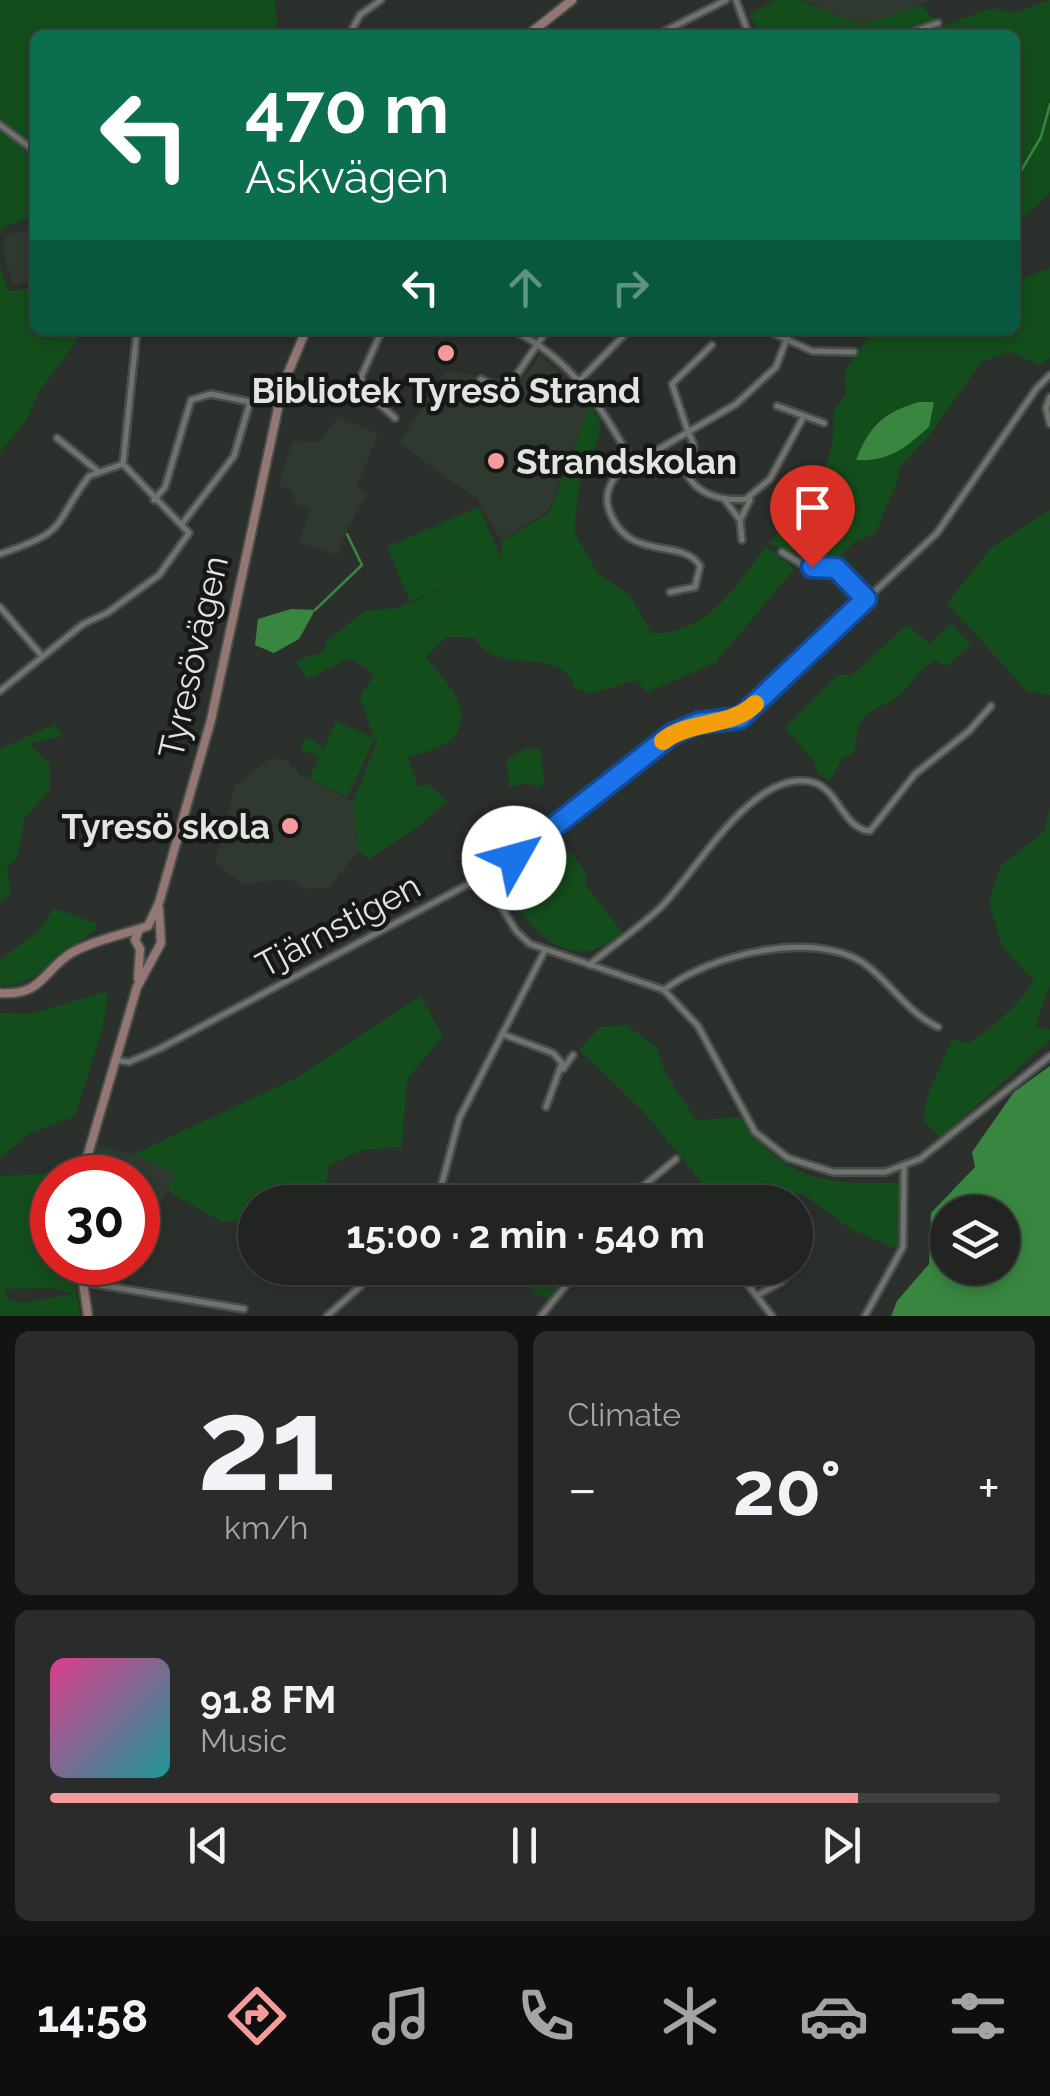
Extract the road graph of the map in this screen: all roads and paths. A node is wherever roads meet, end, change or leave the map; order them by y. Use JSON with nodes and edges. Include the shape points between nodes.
{"nodes":[{"id":1,"x":380,"y":0,"type":"edge"},
{"id":2,"x":572,"y":0,"type":"edge"},
{"id":3,"x":726,"y":0,"type":"edge"},
{"id":4,"x":736,"y":0,"type":"edge"},
{"id":5,"x":351,"y":30,"type":"edge"},
{"id":6,"x":534,"y":30,"type":"edge"},
{"id":7,"x":667,"y":30,"type":"edge"},
{"id":8,"x":747,"y":30,"type":"edge"},
{"id":9,"x":919,"y":30,"type":"edge"},
{"id":10,"x":933,"y":30,"type":"edge"},
{"id":11,"x":0,"y":125,"type":"edge"},
{"id":12,"x":30,"y":147,"type":"edge"},
{"id":13,"x":136,"y":335,"type":"edge"},
{"id":14,"x":306,"y":335,"type":"edge"},
{"id":15,"x":379,"y":335,"type":"edge"},
{"id":16,"x":522,"y":335,"type":"edge"},
{"id":17,"x":544,"y":335,"type":"edge"},
{"id":18,"x":625,"y":335,"type":"edge"},
{"id":19,"x":779,"y":335,"type":"edge"},
{"id":20,"x":788,"y":335,"type":"edge"},
{"id":21,"x":787,"y":338,"type":"junction"},
{"id":22,"x":538,"y":344,"type":"junction"},
{"id":23,"x":712,"y":345,"type":"dead end"},
{"id":24,"x":854,"y":352,"type":"dead end"},
{"id":25,"x":1050,"y":375,"type":"edge"},
{"id":26,"x":481,"y":378,"type":"dead end"},
{"id":27,"x":580,"y":380,"type":"junction"},
{"id":28,"x":1050,"y":396,"type":"edge"},
{"id":29,"x":778,"y":406,"type":"dead end"},
{"id":30,"x":804,"y":416,"type":"junction"},
{"id":31,"x":395,"y":418,"type":"dead end"},
{"id":32,"x":824,"y":423,"type":"dead end"},
{"id":33,"x":1050,"y":424,"type":"edge"},
{"id":34,"x":689,"y":435,"type":"junction"},
{"id":35,"x":57,"y":438,"type":"dead end"},
{"id":36,"x":123,"y":464,"type":"junction"},
{"id":37,"x":633,"y":464,"type":"junction"},
{"id":38,"x":99,"y":472,"type":"junction"},
{"id":39,"x":751,"y":497,"type":"junction"},
{"id":40,"x":724,"y":499,"type":"junction"},
{"id":41,"x":154,"y":500,"type":"junction"},
{"id":42,"x":740,"y":520,"type":"junction"},
{"id":43,"x":182,"y":524,"type":"junction"},
{"id":44,"x":742,"y":540,"type":"dead end"},
{"id":45,"x":782,"y":552,"type":"dead end"},
{"id":46,"x":0,"y":554,"type":"edge"},
{"id":47,"x":670,"y":592,"type":"dead end"},
{"id":48,"x":866,"y":599,"type":"junction"},
{"id":49,"x":1,"y":609,"type":"edge"},
{"id":50,"x":42,"y":656,"type":"junction"},
{"id":51,"x":0,"y":690,"type":"edge"},
{"id":52,"x":990,"y":706,"type":"dead end"},
{"id":53,"x":482,"y":877,"type":"junction"},
{"id":54,"x":159,"y":903,"type":"junction"},
{"id":55,"x":143,"y":928,"type":"junction"},
{"id":56,"x":158,"y":930,"type":"junction"},
{"id":57,"x":108,"y":936,"type":"junction"},
{"id":58,"x":138,"y":947,"type":"junction"},
{"id":59,"x":545,"y":950,"type":"junction"},
{"id":60,"x":152,"y":952,"type":"junction"},
{"id":61,"x":589,"y":964,"type":"junction"},
{"id":62,"x":137,"y":987,"type":"junction"},
{"id":63,"x":664,"y":990,"type":"junction"},
{"id":64,"x":0,"y":992,"type":"edge"},
{"id":65,"x":938,"y":1027,"type":"dead end"},
{"id":66,"x":502,"y":1034,"type":"junction"},
{"id":67,"x":573,"y":1055,"type":"dead end"},
{"id":68,"x":1050,"y":1056,"type":"edge"},
{"id":69,"x":114,"y":1060,"type":"junction"},
{"id":70,"x":562,"y":1069,"type":"junction"},
{"id":71,"x":546,"y":1107,"type":"dead end"},
{"id":72,"x":87,"y":1155,"type":"edge"},
{"id":73,"x":676,"y":1159,"type":"dead end"},
{"id":74,"x":904,"y":1167,"type":"junction"},
{"id":75,"x":441,"y":1185,"type":"edge"},
{"id":76,"x":645,"y":1185,"type":"edge"},
{"id":77,"x":83,"y":1285,"type":"edge"},
{"id":78,"x":101,"y":1285,"type":"edge"},
{"id":79,"x":362,"y":1285,"type":"edge"},
{"id":80,"x":566,"y":1285,"type":"edge"},
{"id":81,"x":749,"y":1285,"type":"edge"},
{"id":82,"x":770,"y":1285,"type":"edge"},
{"id":83,"x":758,"y":1295,"type":"junction"},
{"id":84,"x":244,"y":1309,"type":"dead end"},
{"id":85,"x":88,"y":1316,"type":"edge"},
{"id":86,"x":328,"y":1316,"type":"edge"},
{"id":87,"x":540,"y":1316,"type":"edge"},
{"id":88,"x":772,"y":1316,"type":"edge"},
{"id":89,"x":865,"y":1316,"type":"edge"}],
"edges":[{"from":1,"to":5,"type":"street"},
{"from":2,"to":6,"type":"main road"},
{"from":3,"to":7,"type":"street"},
{"from":4,"to":8,"type":"street"},
{"from":9,"to":10,"type":"street","via":[[938,23]]},
{"from":11,"to":12,"type":"street"},
{"from":13,"to":36,"type":"street"},
{"from":14,"to":54,"type":"main road","name":"Tyresövägen","via":[[275,420],[211,720]]},
{"from":15,"to":31,"type":"street","via":[[361,369],[362,382]]},
{"from":16,"to":22,"type":"street"},
{"from":17,"to":22,"type":"street"},
{"from":18,"to":27,"type":"street"},
{"from":19,"to":21,"type":"street"},
{"from":20,"to":21,"type":"street"},
{"from":21,"to":24,"type":"street","via":[[812,351]]},
{"from":21,"to":34,"type":"street","via":[[776,367]]},
{"from":22,"to":26,"type":"street","via":[[505,392]]},
{"from":22,"to":27,"type":"street"},
{"from":23,"to":34,"type":"street","via":[[672,384]]},
{"from":25,"to":48,"type":"street","name":"Tjärnstigen","via":[[937,533]]},
{"from":27,"to":37,"type":"street"},
{"from":28,"to":33,"type":"street"},
{"from":29,"to":30,"type":"street"},
{"from":30,"to":32,"type":"street"},
{"from":30,"to":39,"type":"street","via":[[782,461]]},
{"from":34,"to":37,"type":"street"},
{"from":34,"to":40,"type":"street","via":[[694,446],[684,471],[712,497]]},
{"from":35,"to":38,"type":"street"},
{"from":36,"to":38,"type":"street"},
{"from":36,"to":41,"type":"street"},
{"from":37,"to":47,"type":"street","via":[[608,490],[620,530],[648,548],[690,556],[700,566],[695,587]]},
{"from":38,"to":46,"type":"street","via":[[81,486],[60,527]]},
{"from":39,"to":40,"type":"street"},
{"from":39,"to":42,"type":"street"},
{"from":40,"to":42,"type":"street"},
{"from":41,"to":43,"type":"street"},
{"from":41,"to":43,"type":"street","via":[[165,487],[191,400],[211,394],[250,402],[234,456]]},
{"from":42,"to":44,"type":"street"},
{"from":43,"to":50,"type":"street","via":[[190,533],[159,575]]},
{"from":45,"to":48,"type":"street","via":[[803,565],[836,568]]},
{"from":48,"to":53,"type":"street","name":"Tjärnstigen","via":[[740,718],[672,734]]},
{"from":49,"to":50,"type":"street"},
{"from":50,"to":51,"type":"street"},
{"from":52,"to":61,"type":"street","via":[[916,774],[870,831],[856,826],[812,782],[775,788],[729,824],[664,904]]},
{"from":53,"to":59,"type":"street","via":[[517,932]]},
{"from":53,"to":69,"type":"street","name":"Tjärnstigen","via":[[159,1049],[128,1062]]},
{"from":54,"to":55,"type":"main road","name":"Tyresövägen"},
{"from":54,"to":56,"type":"main road","name":"Tyresövägen"},
{"from":55,"to":56,"type":"main road"},
{"from":55,"to":57,"type":"main road"},
{"from":55,"to":58,"type":"main road","name":"Tyresövägen"},
{"from":56,"to":60,"type":"main road","name":"Tyresövägen","via":[[161,943]]},
{"from":57,"to":58,"type":"main road"},
{"from":57,"to":64,"type":"main road","via":[[68,955],[37,987]]},
{"from":58,"to":60,"type":"main road"},
{"from":58,"to":62,"type":"main road","name":"Tyresövägen"},
{"from":59,"to":61,"type":"street"},
{"from":59,"to":66,"type":"street"},
{"from":60,"to":62,"type":"main road","name":"Tyresövägen"},
{"from":61,"to":63,"type":"street"},
{"from":62,"to":69,"type":"main road","name":"Tyresövägen"},
{"from":63,"to":65,"type":"street","via":[[728,961],[815,945],[863,963],[918,1017]]},
{"from":63,"to":74,"type":"street","via":[[698,1026],[743,1115],[766,1143],[799,1163],[845,1175]]},
{"from":66,"to":70,"type":"street","via":[[553,1053]]},
{"from":66,"to":75,"type":"street","via":[[458,1119]]},
{"from":67,"to":70,"type":"street"},
{"from":68,"to":74,"type":"street"},
{"from":69,"to":72,"type":"main road","name":"Tyresövägen"},
{"from":70,"to":71,"type":"street"},
{"from":73,"to":76,"type":"street"},
{"from":74,"to":89,"type":"street","via":[[903,1247]]},
{"from":77,"to":85,"type":"main road"},
{"from":78,"to":84,"type":"street"},
{"from":79,"to":86,"type":"street"},
{"from":80,"to":87,"type":"street"},
{"from":81,"to":83,"type":"street"},
{"from":82,"to":83,"type":"street"},
{"from":83,"to":88,"type":"street"}]}
